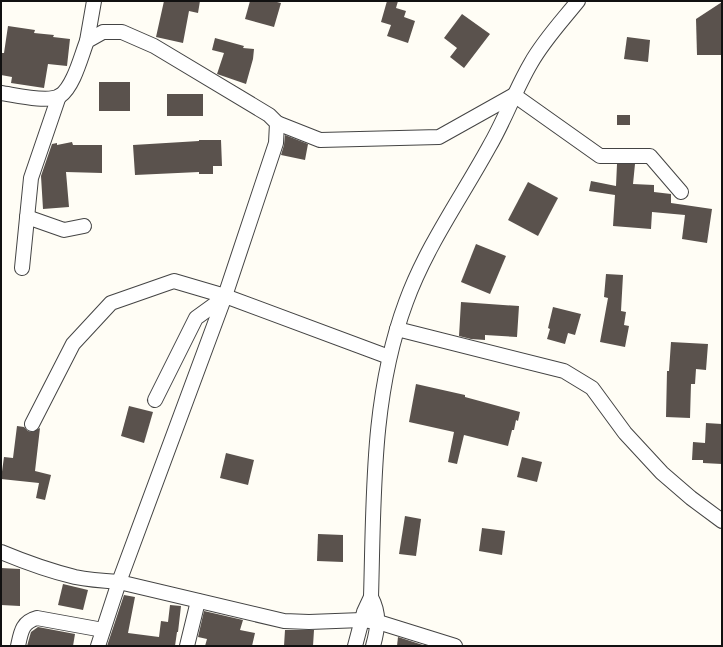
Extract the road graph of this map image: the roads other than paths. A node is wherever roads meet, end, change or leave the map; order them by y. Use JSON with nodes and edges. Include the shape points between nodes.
{"nodes":[{"id":1,"x":94,"y":1,"type":"edge"},
{"id":2,"x":578,"y":1,"type":"edge"},
{"id":3,"x":87,"y":40,"type":"junction"},
{"id":4,"x":1,"y":93,"type":"edge"},
{"id":5,"x":514,"y":95,"type":"junction"},
{"id":6,"x":59,"y":96,"type":"junction"},
{"id":7,"x":276,"y":123,"type":"junction"},
{"id":8,"x":680,"y":192,"type":"dead end"},
{"id":9,"x":27,"y":217,"type":"junction"},
{"id":10,"x":84,"y":226,"type":"dead end"},
{"id":11,"x":22,"y":268,"type":"dead end"},
{"id":12,"x":225,"y":296,"type":"junction"},
{"id":13,"x":397,"y":329,"type":"junction"},
{"id":14,"x":389,"y":357,"type":"junction"},
{"id":15,"x":155,"y":400,"type":"dead end"},
{"id":16,"x":32,"y":424,"type":"dead end"},
{"id":17,"x":722,"y":521,"type":"edge"},
{"id":18,"x":1,"y":552,"type":"edge"},
{"id":19,"x":119,"y":582,"type":"junction"},
{"id":20,"x":371,"y":597,"type":"junction"},
{"id":21,"x":198,"y":601,"type":"junction"},
{"id":22,"x":362,"y":620,"type":"junction"},
{"id":23,"x":378,"y":622,"type":"junction"},
{"id":24,"x":103,"y":630,"type":"junction"},
{"id":25,"x":18,"y":646,"type":"edge"},
{"id":26,"x":98,"y":646,"type":"edge"},
{"id":27,"x":187,"y":646,"type":"edge"},
{"id":28,"x":355,"y":646,"type":"edge"},
{"id":29,"x":373,"y":646,"type":"edge"},
{"id":30,"x":455,"y":646,"type":"edge"}],
"edges":[{"from":1,"to":3,"type":"street"},
{"from":2,"to":5,"type":"street","via":[[542,46]]},
{"from":3,"to":6,"type":"street","via":[[70,84]]},
{"from":3,"to":7,"type":"street","via":[[103,32],[122,32],[154,46],[269,115]]},
{"from":4,"to":6,"type":"street","via":[[40,99]]},
{"from":5,"to":7,"type":"street","via":[[439,137],[320,140]]},
{"from":5,"to":8,"type":"street","via":[[600,156],[650,156]]},
{"from":5,"to":13,"type":"street","via":[[491,144],[418,273]]},
{"from":6,"to":9,"type":"street","via":[[31,178]]},
{"from":7,"to":12,"type":"street","via":[[276,143]]},
{"from":9,"to":10,"type":"street","via":[[64,230]]},
{"from":9,"to":11,"type":"street"},
{"from":12,"to":14,"type":"street"},
{"from":12,"to":15,"type":"street","via":[[196,318]]},
{"from":12,"to":16,"type":"street","via":[[174,281],[111,303],[73,344]]},
{"from":12,"to":19,"type":"street"},
{"from":13,"to":14,"type":"street"},
{"from":13,"to":17,"type":"street","via":[[564,371],[592,388],[625,433],[662,473]]},
{"from":14,"to":20,"type":"street","via":[[376,441]]},
{"from":18,"to":19,"type":"street","via":[[75,577]]},
{"from":19,"to":21,"type":"street"},
{"from":19,"to":24,"type":"street"},
{"from":20,"to":22,"type":"street"},
{"from":20,"to":23,"type":"street"},
{"from":21,"to":22,"type":"street","via":[[284,621]]},
{"from":21,"to":27,"type":"street"},
{"from":22,"to":23,"type":"street"},
{"from":22,"to":28,"type":"street"},
{"from":23,"to":29,"type":"street"},
{"from":23,"to":30,"type":"street"},
{"from":24,"to":25,"type":"street","via":[[37,618],[29,620],[23,628]]},
{"from":24,"to":26,"type":"street"}]}
